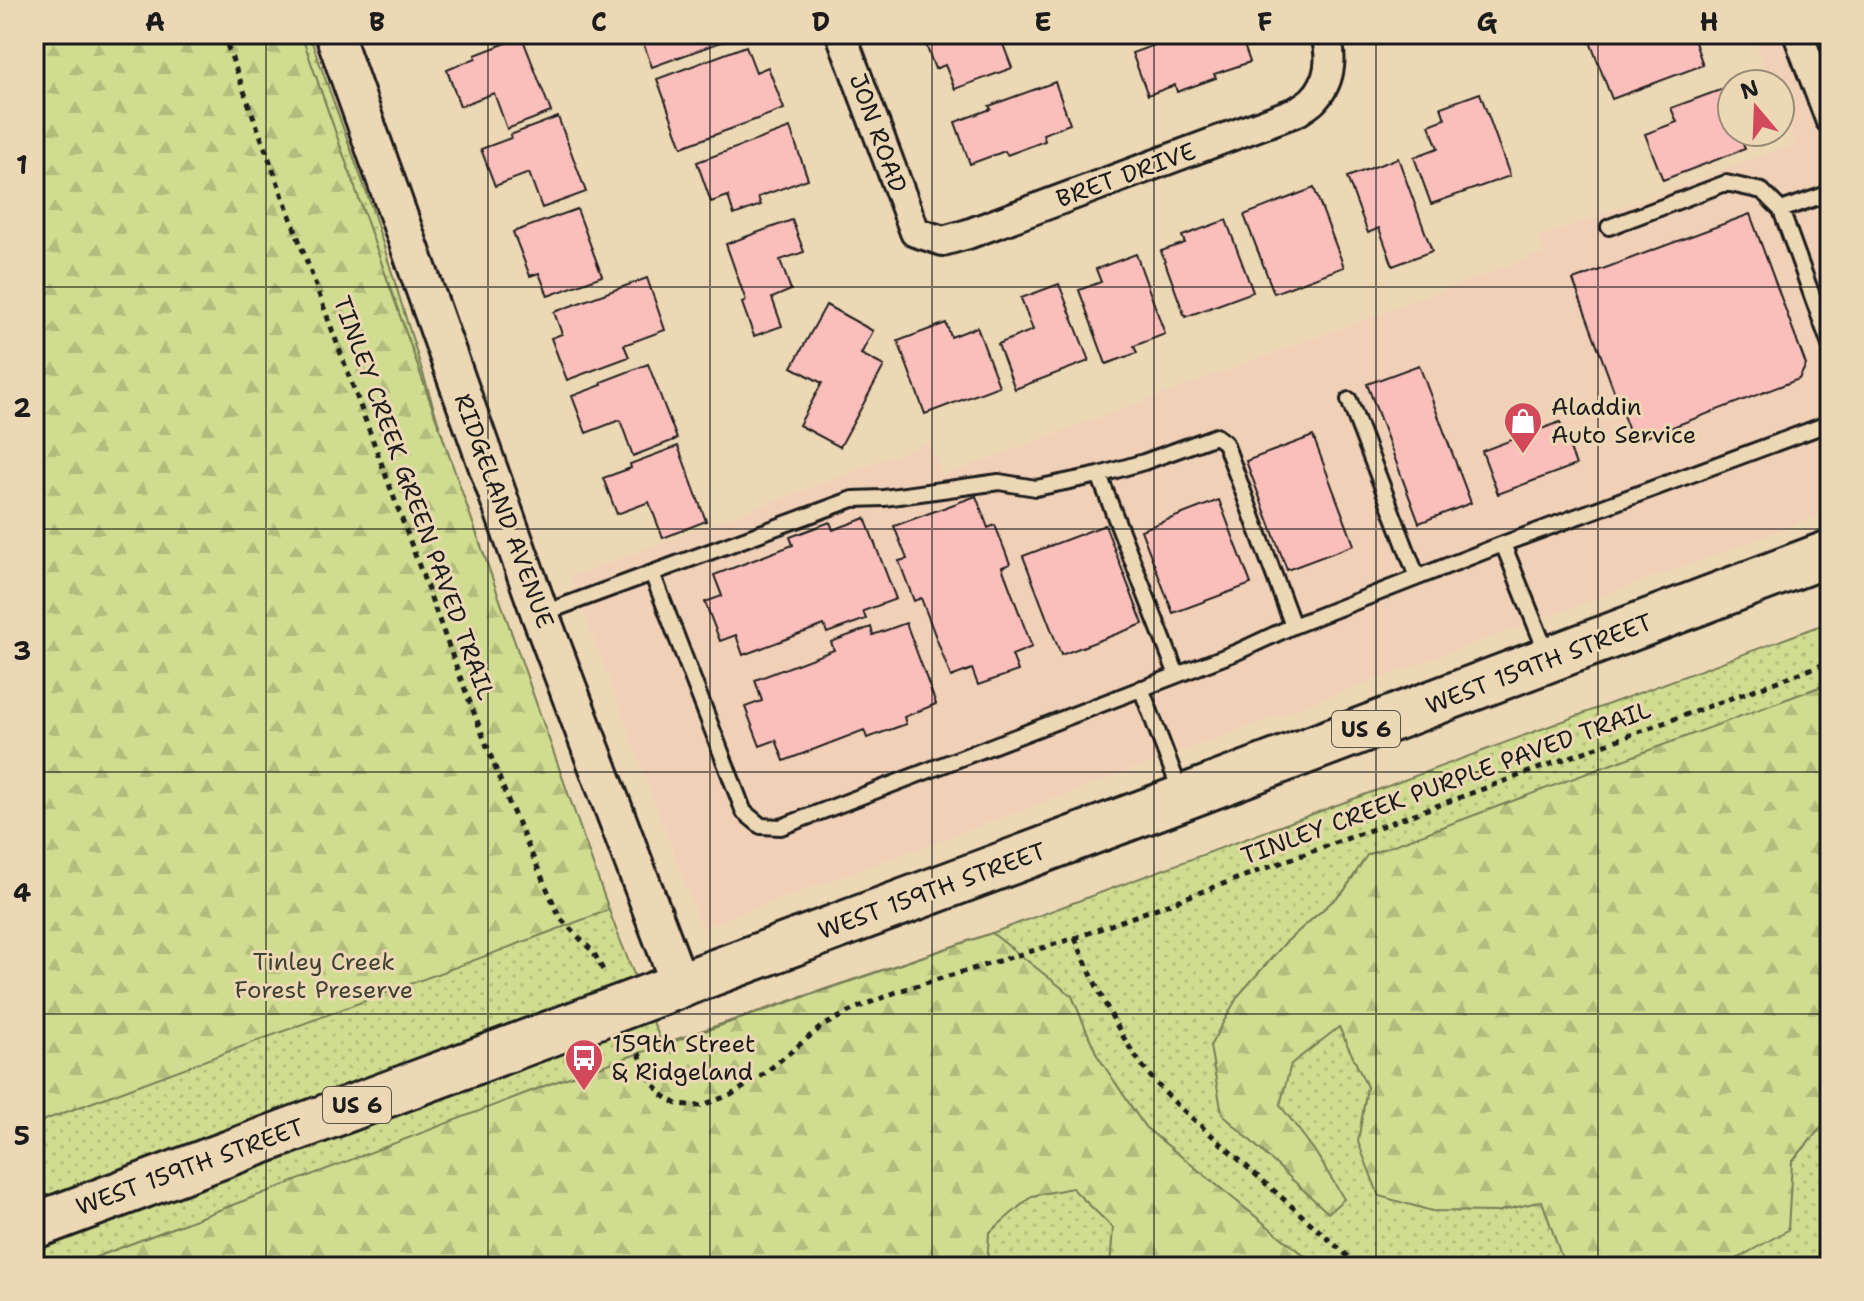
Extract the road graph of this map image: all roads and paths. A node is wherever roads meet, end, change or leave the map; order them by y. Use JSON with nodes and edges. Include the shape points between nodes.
{"nodes":[{"id":1,"x":223,"y":34,"type":"edge"},
{"id":2,"x":334,"y":34,"type":"edge"},
{"id":3,"x":841,"y":34,"type":"edge"},
{"id":4,"x":1325,"y":34,"type":"edge"},
{"id":5,"x":1798,"y":34,"type":"edge"},
{"id":6,"x":1830,"y":119,"type":"edge"},
{"id":7,"x":1830,"y":193,"type":"edge"},
{"id":8,"x":1781,"y":210,"type":"junction"},
{"id":9,"x":1609,"y":227,"type":"dead end"},
{"id":10,"x":915,"y":232,"type":"joint"},
{"id":11,"x":1830,"y":345,"type":"edge"},
{"id":12,"x":1349,"y":400,"type":"dead end"},
{"id":13,"x":1830,"y":423,"type":"edge"},
{"id":14,"x":1099,"y":475,"type":"junction"},
{"id":15,"x":1503,"y":544,"type":"junction"},
{"id":16,"x":1830,"y":553,"type":"edge"},
{"id":17,"x":652,"y":573,"type":"junction"},
{"id":18,"x":1417,"y":577,"type":"junction"},
{"id":19,"x":540,"y":614,"type":"junction"},
{"id":20,"x":1293,"y":626,"type":"junction"},
{"id":21,"x":1550,"y":660,"type":"junction"},
{"id":22,"x":1830,"y":662,"type":"edge"},
{"id":23,"x":1177,"y":675,"type":"junction"},
{"id":24,"x":1141,"y":688,"type":"junction"},
{"id":25,"x":1183,"y":798,"type":"junction"},
{"id":26,"x":1075,"y":938,"type":"junction"},
{"id":27,"x":598,"y":959,"type":"dead end"},
{"id":28,"x":680,"y":985,"type":"junction"},
{"id":29,"x":640,"y":1054,"type":"dead end"},
{"id":30,"x":34,"y":1226,"type":"edge"},
{"id":31,"x":1360,"y":1267,"type":"edge"}],
"edges":[{"from":1,"to":27,"type":"path","name":"TINLEY CREEK GREEN PAVED TRAIL","via":[[509,803],[560,918]]},
{"from":2,"to":19,"type":"street","name":"RIDGELAND AVENUE"},
{"from":3,"to":10,"type":"street","name":"JON ROAD"},
{"from":4,"to":10,"type":"street","name":"BRET DRIVE","via":[[1330,62],[1325,82],[1314,100],[1298,111],[982,229],[943,241]]},
{"from":5,"to":6,"type":"street"},
{"from":7,"to":8,"type":"lane"},
{"from":8,"to":9,"type":"lane","via":[[1762,191],[1726,183]]},
{"from":8,"to":11,"type":"lane"},
{"from":12,"to":18,"type":"lane"},
{"from":13,"to":15,"type":"lane"},
{"from":14,"to":17,"type":"lane","via":[[1036,488],[999,482],[853,499]]},
{"from":14,"to":20,"type":"lane","via":[[1216,436],[1225,443]]},
{"from":14,"to":23,"type":"lane"},
{"from":15,"to":18,"type":"lane"},
{"from":15,"to":21,"type":"lane"},
{"from":16,"to":21,"type":"main road","name":"WEST 159TH STREET","number":"US 6"},
{"from":17,"to":19,"type":"lane"},
{"from":17,"to":24,"type":"lane","via":[[744,812],[761,826],[781,827]]},
{"from":18,"to":20,"type":"lane"},
{"from":19,"to":28,"type":"street","name":"RIDGELAND AVENUE"},
{"from":20,"to":23,"type":"lane"},
{"from":21,"to":25,"type":"main road","name":"WEST 159TH STREET","number":"US 6"},
{"from":22,"to":26,"type":"path","name":"TINLEY CREEK PURPLE PAVED TRAIL"},
{"from":23,"to":24,"type":"lane"},
{"from":24,"to":25,"type":"lane"},
{"from":25,"to":28,"type":"main road","name":"WEST 159TH STREET","number":"US 6"},
{"from":26,"to":29,"type":"path","via":[[854,1009],[821,1027],[760,1077],[699,1106],[677,1104],[661,1094]]},
{"from":26,"to":31,"type":"path","via":[[1113,1019],[1156,1083]]},
{"from":28,"to":30,"type":"main road","name":"WEST 159TH STREET","number":"US 6"}]}
